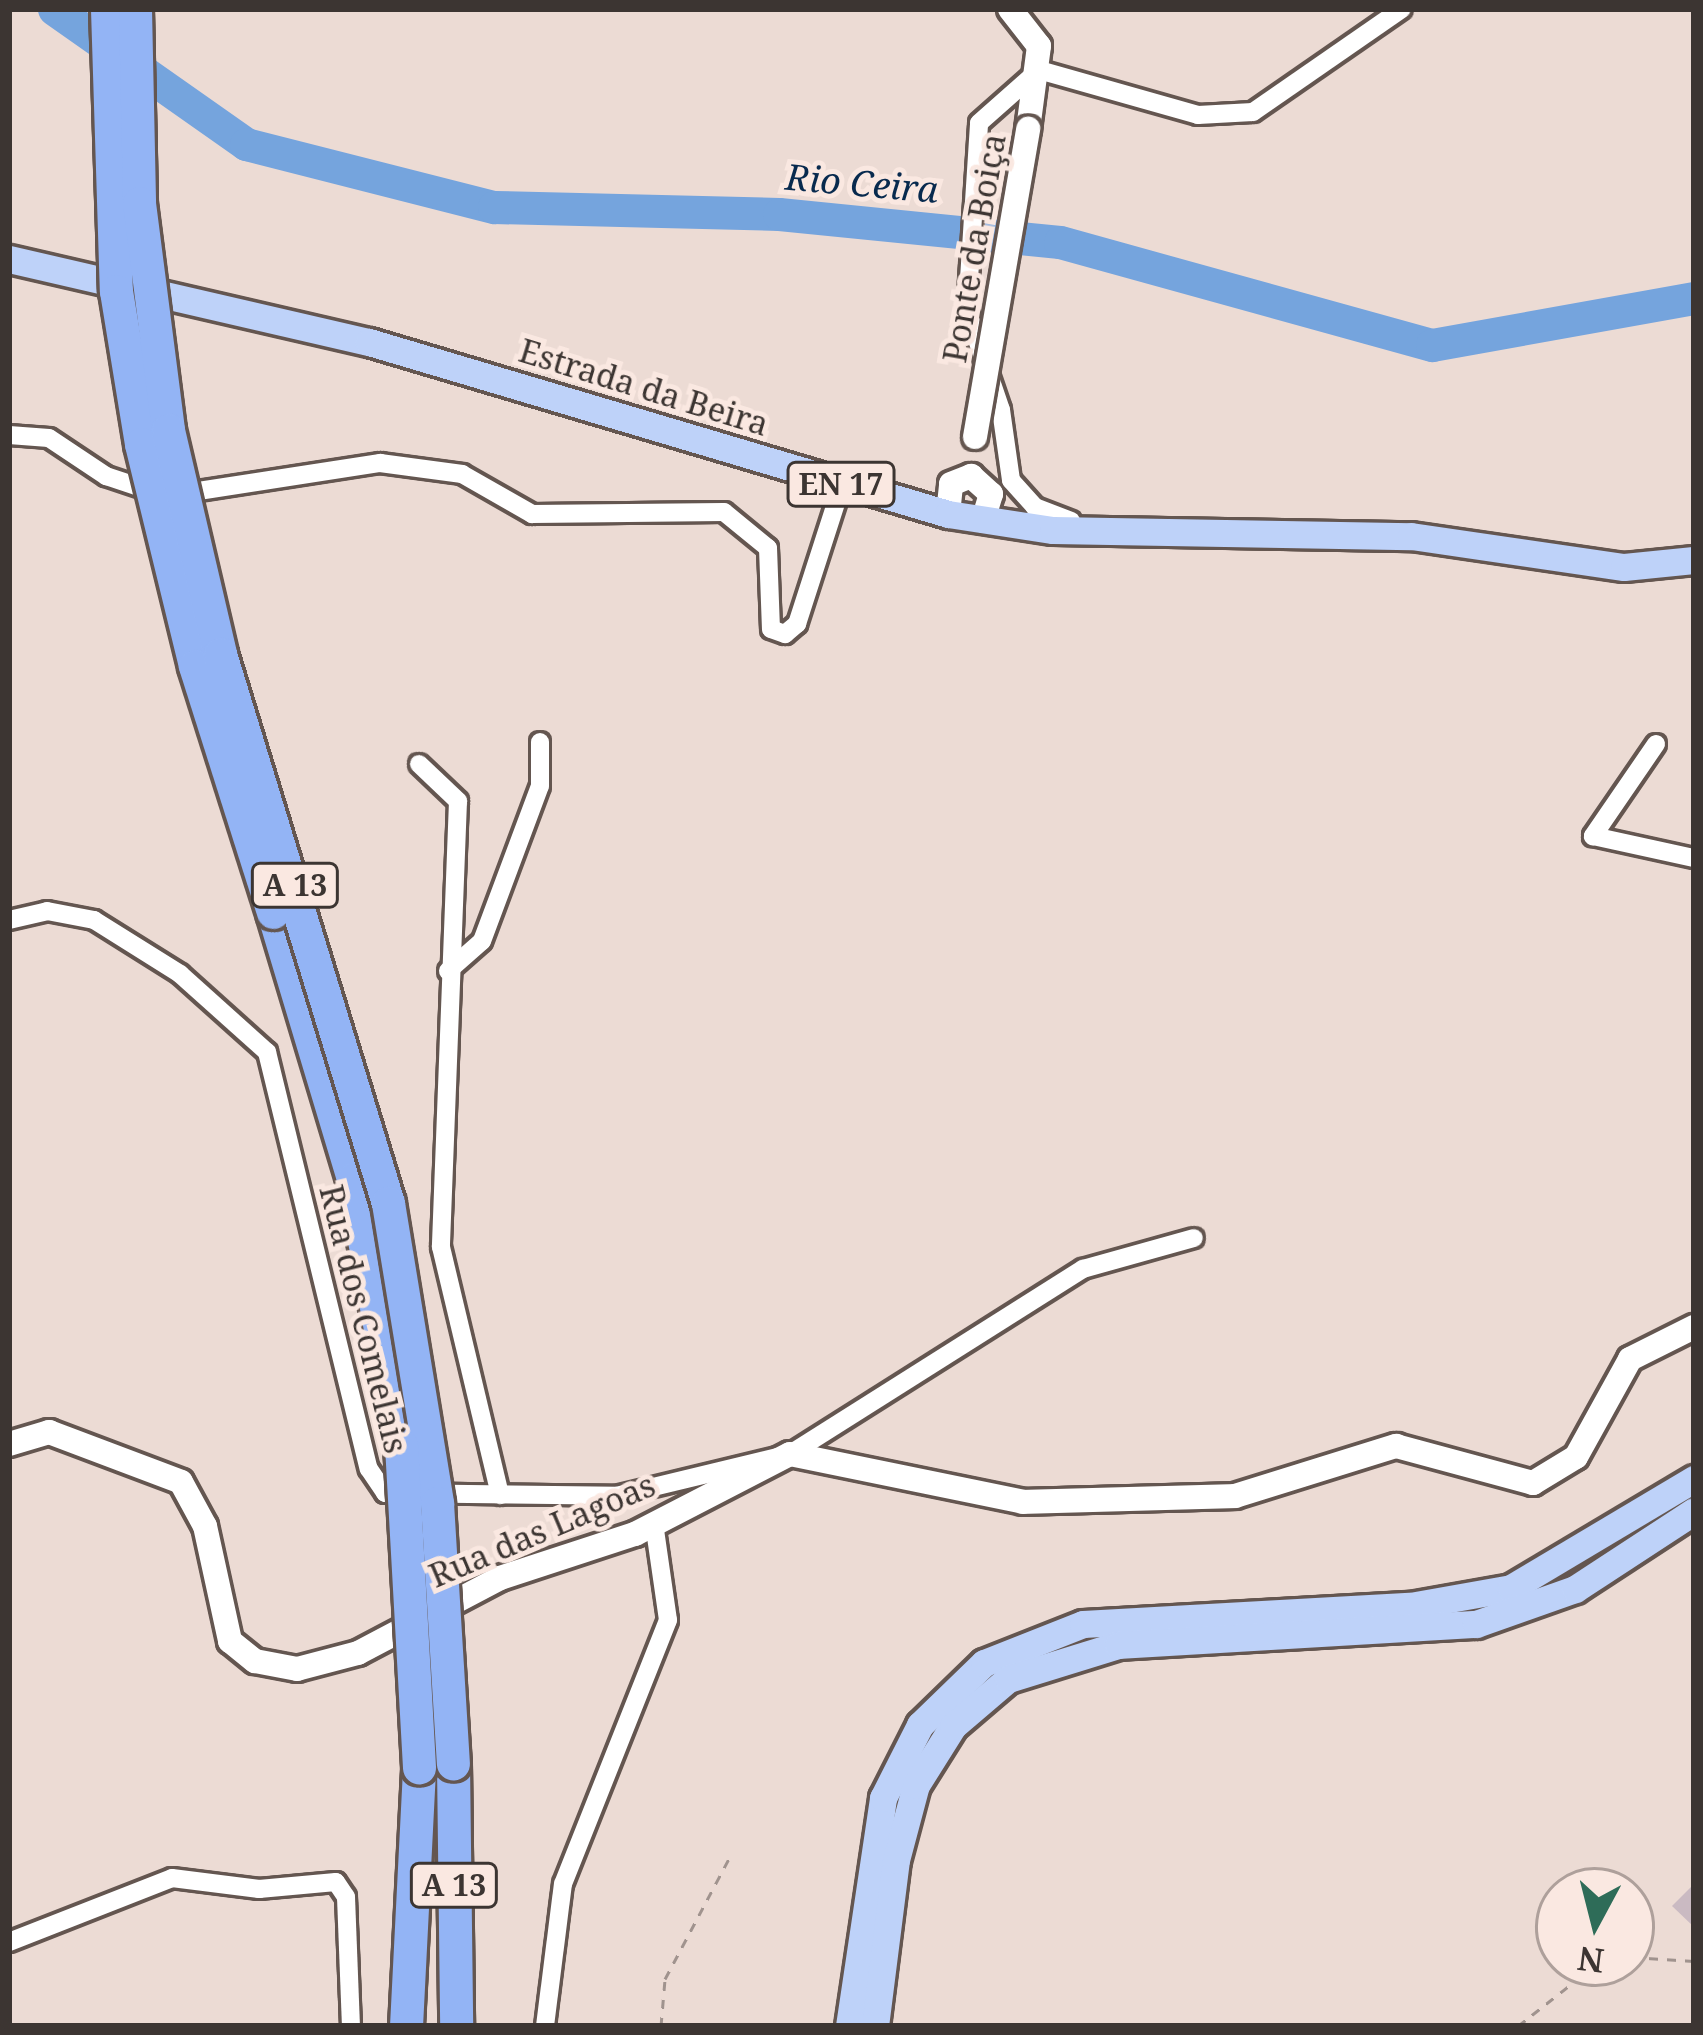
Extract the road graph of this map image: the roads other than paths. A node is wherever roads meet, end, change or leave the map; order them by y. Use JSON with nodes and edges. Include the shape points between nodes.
{"nodes":[{"id":1,"x":107,"y":9,"type":"edge"},
{"id":2,"x":136,"y":9,"type":"edge"},
{"id":3,"x":1010,"y":9,"type":"edge"},
{"id":4,"x":1402,"y":9,"type":"edge"},
{"id":5,"x":1039,"y":70,"type":"junction"},
{"id":6,"x":9,"y":259,"type":"edge"},
{"id":7,"x":9,"y":435,"type":"edge"},
{"id":8,"x":842,"y":484,"type":"junction"},
{"id":9,"x":973,"y":491,"type":"junction"},
{"id":10,"x":934,"y":511,"type":"junction"},
{"id":11,"x":1109,"y":531,"type":"junction"},
{"id":12,"x":1694,"y":560,"type":"edge"},
{"id":13,"x":540,"y":742,"type":"dead end"},
{"id":14,"x":1656,"y":744,"type":"dead end"},
{"id":15,"x":419,"y":764,"type":"dead end"},
{"id":16,"x":1694,"y":858,"type":"edge"},
{"id":17,"x":9,"y":920,"type":"edge"},
{"id":18,"x":448,"y":971,"type":"junction"},
{"id":19,"x":1194,"y":1238,"type":"dead end"},
{"id":20,"x":1694,"y":1327,"type":"edge"},
{"id":21,"x":9,"y":1444,"type":"edge"},
{"id":22,"x":790,"y":1454,"type":"junction"},
{"id":23,"x":1694,"y":1479,"type":"edge"},
{"id":24,"x":500,"y":1495,"type":"junction"},
{"id":25,"x":1694,"y":1511,"type":"edge"},
{"id":26,"x":655,"y":1523,"type":"junction"},
{"id":27,"x":9,"y":1942,"type":"edge"},
{"id":28,"x":456,"y":2016,"type":"edge"},
{"id":29,"x":407,"y":2017,"type":"edge"},
{"id":30,"x":351,"y":2026,"type":"edge"},
{"id":31,"x":545,"y":2026,"type":"edge"},
{"id":32,"x":850,"y":2026,"type":"edge"},
{"id":33,"x":875,"y":2026,"type":"edge"}],
"edges":[{"from":1,"to":29,"type":"highway","number":"A 13","bridge":true,"via":[[110,214],[141,444],[195,666],[311,1030],[369,1249],[410,1528],[419,1766]]},
{"from":2,"to":28,"type":"highway","number":"A 13","bridge":true,"via":[[143,260],[168,430],[220,654],[361,1094],[404,1277],[445,1579]]},
{"from":3,"to":5,"type":"street","via":[[1031,27]]},
{"from":4,"to":5,"type":"street","via":[[1252,112],[1198,115]]},
{"from":5,"to":9,"type":"street","name":"Ponte da Boiça","bridge":true},
{"from":5,"to":11,"type":"street","via":[[989,108],[969,169],[967,310],[1001,410],[1010,480],[1048,516]]},
{"from":6,"to":8,"type":"main road","name":"Estrada da Beira","number":"EN 17","via":[[369,342]]},
{"from":7,"to":8,"type":"street","via":[[50,438],[106,476],[166,496],[404,464],[463,474],[532,514],[724,512],[768,548],[771,629],[785,634],[797,623]]},
{"from":8,"to":10,"type":"main road","name":"Estrada da Beira","number":"EN 17"},
{"from":9,"to":10,"type":"main road","name":"Estrada da Beira","number":"EN 17"},
{"from":9,"to":10,"type":"street"},
{"from":9,"to":11,"type":"main road","name":"Estrada da Beira","number":"EN 17","via":[[1036,529]]},
{"from":11,"to":12,"type":"main road","name":"Estrada da Beira","number":"EN 17","via":[[1411,536],[1624,567]]},
{"from":13,"to":18,"type":"street","via":[[540,786],[482,941]]},
{"from":14,"to":16,"type":"street","via":[[1593,836]]},
{"from":15,"to":18,"type":"street","via":[[458,801]]},
{"from":17,"to":24,"type":"street","name":"Rua dos Comelais","via":[[47,911],[94,920],[179,974],[267,1052],[373,1483],[396,1495]]},
{"from":18,"to":24,"type":"street","via":[[441,1247]]},
{"from":19,"to":22,"type":"street","name":"Rua dos Comelais","via":[[1083,1269]]},
{"from":20,"to":22,"type":"street","via":[[1630,1359],[1576,1457],[1549,1478],[1514,1484],[1444,1456],[1379,1448],[1235,1496],[1043,1502]]},
{"from":21,"to":26,"type":"street","name":"Rua das Lagoas","via":[[49,1432],[181,1482],[205,1526],[219,1620],[242,1653],[276,1668],[358,1653],[479,1586]]},
{"from":22,"to":24,"type":"street","name":"Rua dos Comelais","via":[[616,1496]]},
{"from":22,"to":26,"type":"street","name":"Rua das Lagoas"},
{"from":23,"to":32,"type":"main road","via":[[1511,1588],[1410,1606],[1083,1624],[984,1664],[920,1725],[883,1798]]},
{"from":25,"to":33,"type":"main road","via":[[1575,1589],[1476,1624],[1118,1646],[1008,1679],[953,1726],[916,1785],[896,1860]]},
{"from":26,"to":31,"type":"street","via":[[668,1620],[563,1884]]},
{"from":27,"to":30,"type":"street","via":[[172,1878],[259,1889],[336,1882],[346,1897]]}]}
